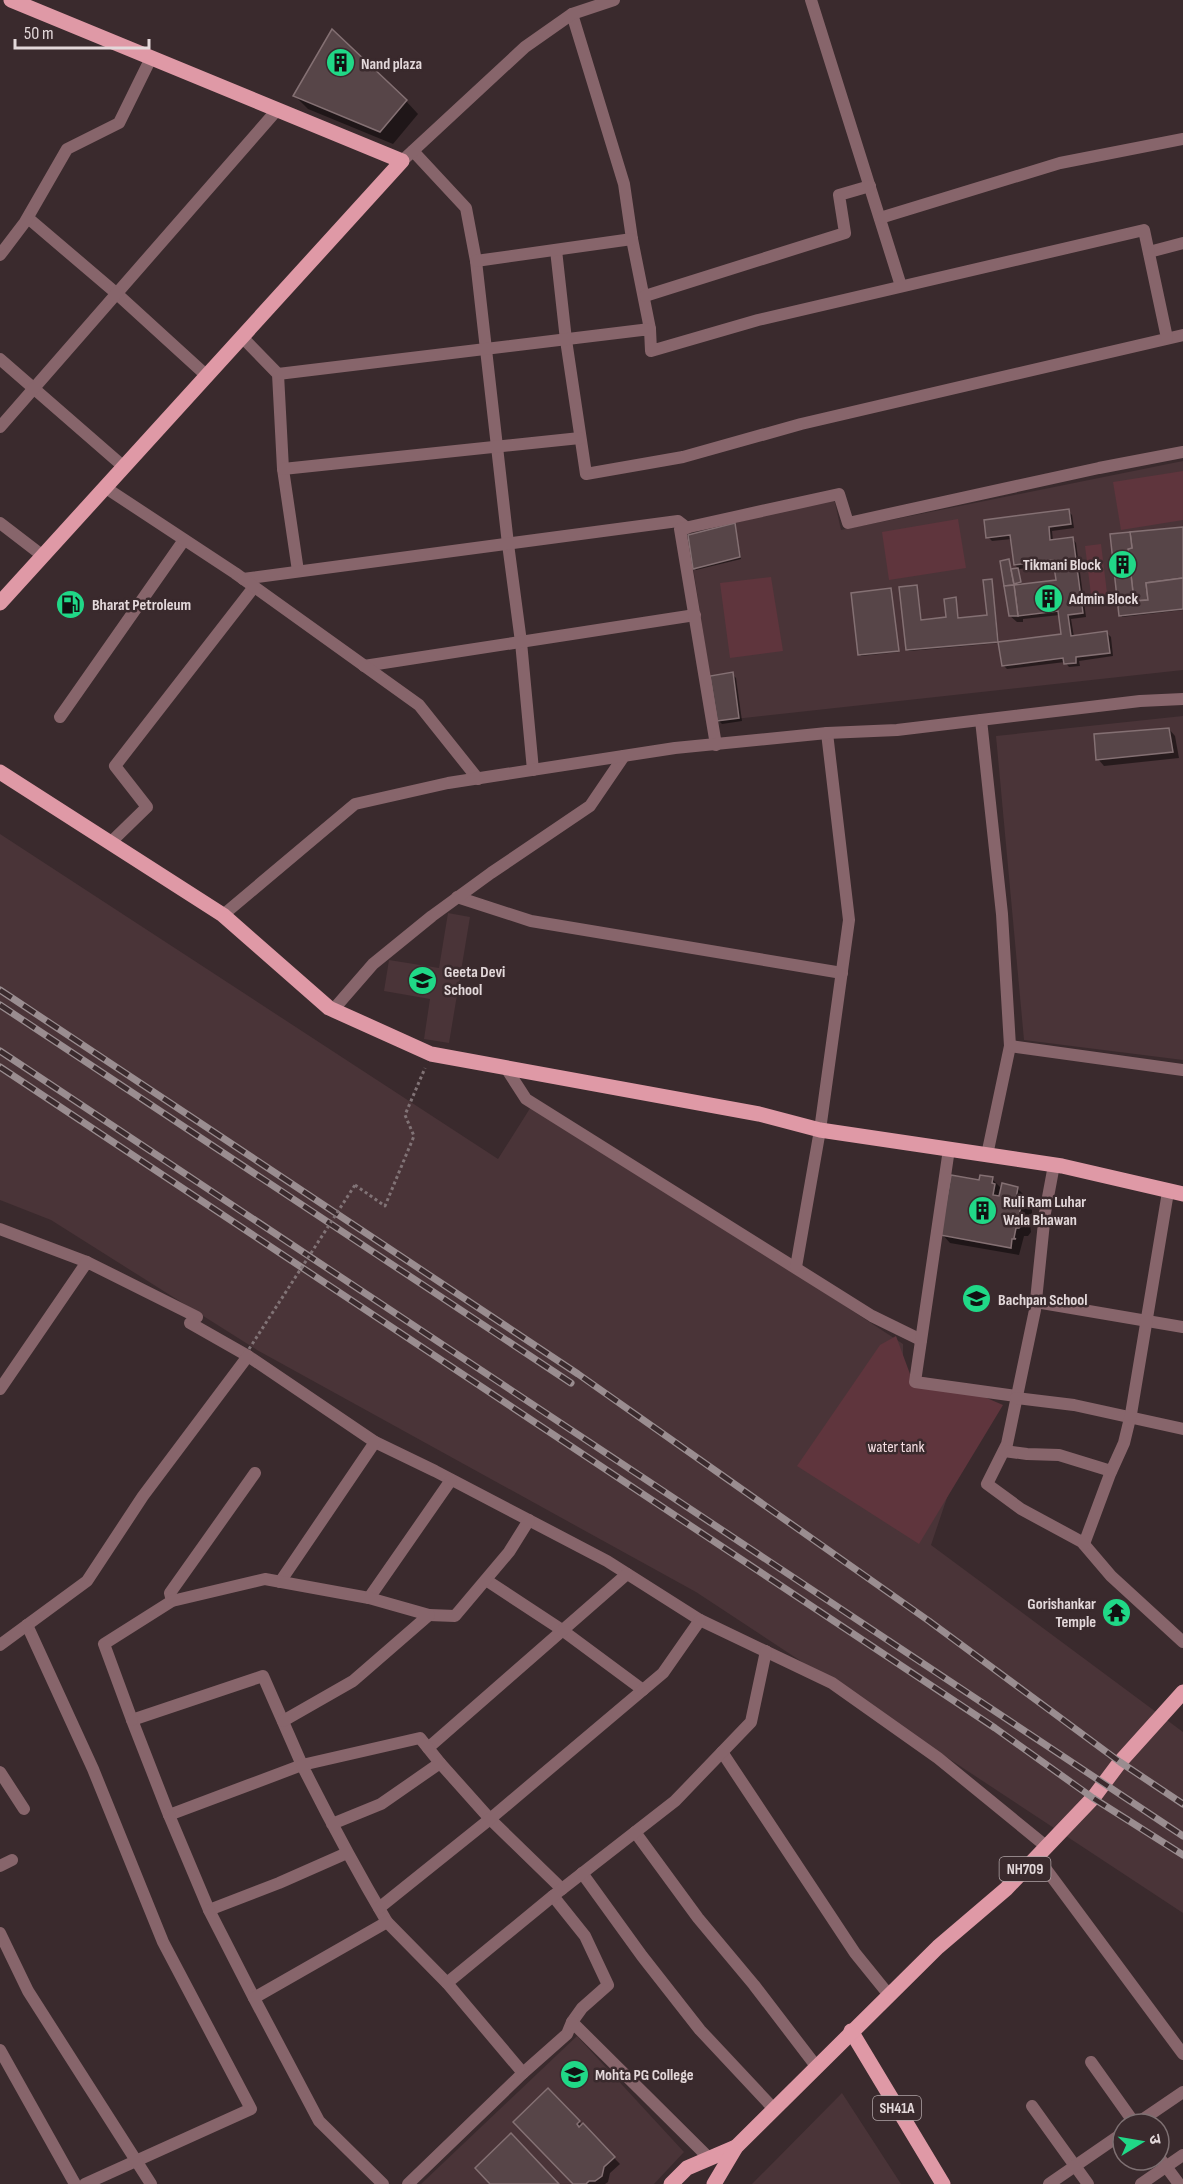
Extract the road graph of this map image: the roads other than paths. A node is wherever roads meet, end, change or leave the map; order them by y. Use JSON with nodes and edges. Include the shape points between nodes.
{"nodes":[{"id":1,"x":11,"y":0,"type":"edge"},
{"id":2,"x":614,"y":0,"type":"edge"},
{"id":3,"x":811,"y":0,"type":"edge"},
{"id":4,"x":572,"y":14,"type":"junction"},
{"id":5,"x":151,"y":58,"type":"junction"},
{"id":6,"x":277,"y":110,"type":"junction"},
{"id":7,"x":1183,"y":140,"type":"edge"},
{"id":8,"x":407,"y":156,"type":"junction"},
{"id":9,"x":870,"y":186,"type":"junction"},
{"id":10,"x":28,"y":218,"type":"junction"},
{"id":11,"x":880,"y":218,"type":"junction"},
{"id":12,"x":632,"y":239,"type":"junction"},
{"id":13,"x":1183,"y":243,"type":"edge"},
{"id":14,"x":556,"y":250,"type":"junction"},
{"id":15,"x":1149,"y":252,"type":"junction"},
{"id":16,"x":0,"y":255,"type":"edge"},
{"id":17,"x":476,"y":261,"type":"junction"},
{"id":18,"x":901,"y":286,"type":"junction"},
{"id":19,"x":116,"y":293,"type":"junction"},
{"id":20,"x":645,"y":296,"type":"junction"},
{"id":21,"x":650,"y":328,"type":"junction"},
{"id":22,"x":1183,"y":335,"type":"edge"},
{"id":23,"x":242,"y":337,"type":"junction"},
{"id":24,"x":1167,"y":338,"type":"junction"},
{"id":25,"x":566,"y":340,"type":"junction"},
{"id":26,"x":486,"y":350,"type":"junction"},
{"id":27,"x":0,"y":359,"type":"edge"},
{"id":28,"x":278,"y":374,"type":"junction"},
{"id":29,"x":207,"y":376,"type":"junction"},
{"id":30,"x":33,"y":387,"type":"junction"},
{"id":31,"x":0,"y":427,"type":"edge"},
{"id":32,"x":580,"y":438,"type":"junction"},
{"id":33,"x":497,"y":447,"type":"junction"},
{"id":34,"x":1183,"y":452,"type":"edge"},
{"id":35,"x":124,"y":467,"type":"junction"},
{"id":36,"x":283,"y":469,"type":"junction"},
{"id":37,"x":106,"y":488,"type":"junction"},
{"id":38,"x":0,"y":523,"type":"edge"},
{"id":39,"x":687,"y":528,"type":"junction"},
{"id":40,"x":184,"y":540,"type":"junction"},
{"id":41,"x":508,"y":544,"type":"junction"},
{"id":42,"x":43,"y":556,"type":"junction"},
{"id":43,"x":298,"y":572,"type":"junction"},
{"id":44,"x":243,"y":579,"type":"junction"},
{"id":45,"x":254,"y":587,"type":"junction"},
{"id":46,"x":0,"y":603,"type":"edge"},
{"id":47,"x":695,"y":615,"type":"junction"},
{"id":48,"x":521,"y":642,"type":"junction"},
{"id":49,"x":364,"y":666,"type":"junction"},
{"id":50,"x":1183,"y":699,"type":"edge"},
{"id":51,"x":60,"y":717,"type":"dead end"},
{"id":52,"x":981,"y":720,"type":"junction"},
{"id":53,"x":827,"y":733,"type":"junction"},
{"id":54,"x":716,"y":745,"type":"junction"},
{"id":55,"x":624,"y":756,"type":"junction"},
{"id":56,"x":533,"y":770,"type":"junction"},
{"id":57,"x":0,"y":772,"type":"edge"},
{"id":58,"x":478,"y":779,"type":"junction"},
{"id":59,"x":110,"y":843,"type":"junction"},
{"id":60,"x":457,"y":897,"type":"junction"},
{"id":61,"x":223,"y":915,"type":"junction"},
{"id":62,"x":842,"y":973,"type":"junction"},
{"id":63,"x":333,"y":1010,"type":"junction"},
{"id":64,"x":1010,"y":1046,"type":"junction"},
{"id":65,"x":506,"y":1068,"type":"junction"},
{"id":66,"x":1183,"y":1070,"type":"edge"},
{"id":67,"x":820,"y":1130,"type":"junction"},
{"id":68,"x":949,"y":1149,"type":"junction"},
{"id":69,"x":987,"y":1155,"type":"junction"},
{"id":70,"x":1054,"y":1165,"type":"junction"},
{"id":71,"x":1175,"y":1193,"type":"edge"},
{"id":72,"x":0,"y":1229,"type":"edge"},
{"id":73,"x":87,"y":1262,"type":"junction"},
{"id":74,"x":796,"y":1267,"type":"junction"},
{"id":75,"x":1036,"y":1302,"type":"junction"},
{"id":76,"x":1146,"y":1321,"type":"junction"},
{"id":77,"x":1183,"y":1327,"type":"edge"},
{"id":78,"x":921,"y":1340,"type":"junction"},
{"id":79,"x":249,"y":1352,"type":"junction"},
{"id":80,"x":0,"y":1389,"type":"edge"},
{"id":81,"x":1016,"y":1397,"type":"junction"},
{"id":82,"x":1130,"y":1417,"type":"junction"},
{"id":83,"x":1183,"y":1430,"type":"edge"},
{"id":84,"x":375,"y":1442,"type":"junction"},
{"id":85,"x":1004,"y":1450,"type":"junction"},
{"id":86,"x":1111,"y":1471,"type":"junction"},
{"id":87,"x":255,"y":1473,"type":"dead end"},
{"id":88,"x":451,"y":1480,"type":"junction"},
{"id":89,"x":529,"y":1520,"type":"junction"},
{"id":90,"x":1084,"y":1544,"type":"junction"},
{"id":91,"x":627,"y":1574,"type":"junction"},
{"id":92,"x":486,"y":1580,"type":"junction"},
{"id":93,"x":280,"y":1582,"type":"junction"},
{"id":94,"x":369,"y":1598,"type":"junction"},
{"id":95,"x":172,"y":1601,"type":"junction"},
{"id":96,"x":429,"y":1615,"type":"junction"},
{"id":97,"x":700,"y":1620,"type":"junction"},
{"id":98,"x":27,"y":1625,"type":"junction"},
{"id":99,"x":562,"y":1630,"type":"junction"},
{"id":100,"x":1183,"y":1642,"type":"edge"},
{"id":101,"x":0,"y":1645,"type":"edge"},
{"id":102,"x":766,"y":1651,"type":"junction"},
{"id":103,"x":643,"y":1690,"type":"junction"},
{"id":104,"x":1183,"y":1692,"type":"edge"},
{"id":105,"x":132,"y":1720,"type":"junction"},
{"id":106,"x":283,"y":1721,"type":"junction"},
{"id":107,"x":428,"y":1748,"type":"junction"},
{"id":108,"x":722,"y":1752,"type":"junction"},
{"id":109,"x":440,"y":1763,"type":"junction"},
{"id":110,"x":302,"y":1766,"type":"junction"},
{"id":111,"x":0,"y":1772,"type":"edge"},
{"id":112,"x":24,"y":1809,"type":"dead end"},
{"id":113,"x":169,"y":1815,"type":"junction"},
{"id":114,"x":490,"y":1819,"type":"junction"},
{"id":115,"x":332,"y":1824,"type":"junction"},
{"id":116,"x":635,"y":1832,"type":"junction"},
{"id":117,"x":1042,"y":1852,"type":"junction"},
{"id":118,"x":347,"y":1853,"type":"junction"},
{"id":119,"x":12,"y":1860,"type":"dead end"},
{"id":120,"x":0,"y":1866,"type":"edge"},
{"id":121,"x":582,"y":1873,"type":"junction"},
{"id":122,"x":558,"y":1892,"type":"junction"},
{"id":123,"x":379,"y":1908,"type":"junction"},
{"id":124,"x":209,"y":1910,"type":"junction"},
{"id":125,"x":387,"y":1922,"type":"junction"},
{"id":126,"x":0,"y":1932,"type":"edge"},
{"id":127,"x":447,"y":1983,"type":"junction"},
{"id":128,"x":889,"y":1995,"type":"junction"},
{"id":129,"x":254,"y":1998,"type":"junction"},
{"id":130,"x":572,"y":2022,"type":"junction"},
{"id":131,"x":851,"y":2031,"type":"junction"},
{"id":132,"x":0,"y":2050,"type":"edge"},
{"id":133,"x":1183,"y":2054,"type":"edge"},
{"id":134,"x":1091,"y":2062,"type":"dead end"},
{"id":135,"x":816,"y":2066,"type":"junction"},
{"id":136,"x":523,"y":2073,"type":"junction"},
{"id":137,"x":1183,"y":2092,"type":"edge"},
{"id":138,"x":1032,"y":2106,"type":"dead end"},
{"id":139,"x":774,"y":2109,"type":"junction"},
{"id":140,"x":1127,"y":2112,"type":"edge"},
{"id":141,"x":1154,"y":2112,"type":"edge"},
{"id":142,"x":1111,"y":2141,"type":"edge"},
{"id":143,"x":736,"y":2147,"type":"junction"},
{"id":144,"x":709,"y":2158,"type":"junction"},
{"id":145,"x":136,"y":2160,"type":"junction"},
{"id":146,"x":1075,"y":2166,"type":"junction"},
{"id":147,"x":1153,"y":2172,"type":"edge"},
{"id":148,"x":75,"y":2184,"type":"edge"},
{"id":149,"x":85,"y":2184,"type":"edge"},
{"id":150,"x":151,"y":2184,"type":"edge"},
{"id":151,"x":383,"y":2184,"type":"edge"},
{"id":152,"x":408,"y":2184,"type":"edge"},
{"id":153,"x":670,"y":2184,"type":"edge"},
{"id":154,"x":714,"y":2184,"type":"edge"},
{"id":155,"x":943,"y":2184,"type":"edge"},
{"id":156,"x":1049,"y":2184,"type":"edge"},
{"id":157,"x":1088,"y":2184,"type":"edge"},
{"id":158,"x":1141,"y":2184,"type":"edge"}],
"edges":[{"from":1,"to":5,"type":"main road"},
{"from":2,"to":4,"type":"street"},
{"from":3,"to":9,"type":"street"},
{"from":4,"to":8,"type":"street","via":[[525,47]]},
{"from":4,"to":12,"type":"street","via":[[624,184]]},
{"from":5,"to":6,"type":"main road"},
{"from":5,"to":10,"type":"street","via":[[119,123],[68,149]]},
{"from":6,"to":8,"type":"main road"},
{"from":6,"to":19,"type":"street"},
{"from":7,"to":11,"type":"street","via":[[1060,163]]},
{"from":8,"to":17,"type":"street","via":[[466,208]]},
{"from":8,"to":23,"type":"main road"},
{"from":9,"to":11,"type":"street"},
{"from":9,"to":20,"type":"street","via":[[839,195],[844,233]]},
{"from":10,"to":16,"type":"street"},
{"from":10,"to":19,"type":"street"},
{"from":11,"to":18,"type":"street"},
{"from":12,"to":14,"type":"street"},
{"from":12,"to":20,"type":"street"},
{"from":13,"to":15,"type":"street"},
{"from":14,"to":17,"type":"street"},
{"from":14,"to":25,"type":"street"},
{"from":15,"to":18,"type":"street","via":[[1144,230]]},
{"from":15,"to":24,"type":"street"},
{"from":17,"to":26,"type":"street"},
{"from":18,"to":21,"type":"street","via":[[758,320],[651,351]]},
{"from":19,"to":29,"type":"street"},
{"from":19,"to":30,"type":"street"},
{"from":20,"to":21,"type":"street"},
{"from":21,"to":25,"type":"street"},
{"from":22,"to":24,"type":"street"},
{"from":23,"to":28,"type":"street"},
{"from":23,"to":29,"type":"main road"},
{"from":24,"to":32,"type":"street","via":[[801,424],[684,457],[586,474]]},
{"from":25,"to":26,"type":"street"},
{"from":25,"to":32,"type":"street"},
{"from":26,"to":28,"type":"street"},
{"from":26,"to":33,"type":"street"},
{"from":27,"to":30,"type":"street"},
{"from":28,"to":36,"type":"street"},
{"from":29,"to":35,"type":"main road"},
{"from":30,"to":31,"type":"street"},
{"from":30,"to":35,"type":"street"},
{"from":32,"to":33,"type":"street"},
{"from":33,"to":36,"type":"street"},
{"from":33,"to":41,"type":"street"},
{"from":34,"to":39,"type":"street","via":[[848,524],[839,494]]},
{"from":35,"to":37,"type":"main road"},
{"from":36,"to":43,"type":"street"},
{"from":37,"to":40,"type":"street"},
{"from":37,"to":42,"type":"main road"},
{"from":38,"to":42,"type":"street"},
{"from":39,"to":41,"type":"street","via":[[678,521]]},
{"from":39,"to":47,"type":"street","via":[[680,529]]},
{"from":40,"to":44,"type":"street"},
{"from":40,"to":51,"type":"street"},
{"from":41,"to":43,"type":"street"},
{"from":41,"to":48,"type":"street"},
{"from":42,"to":46,"type":"main road"},
{"from":43,"to":44,"type":"street"},
{"from":44,"to":45,"type":"street"},
{"from":45,"to":49,"type":"street"},
{"from":45,"to":59,"type":"street","via":[[115,766],[147,807]]},
{"from":47,"to":48,"type":"street"},
{"from":47,"to":54,"type":"street"},
{"from":48,"to":49,"type":"street"},
{"from":48,"to":56,"type":"street"},
{"from":49,"to":58,"type":"street","via":[[419,705]]},
{"from":50,"to":52,"type":"street"},
{"from":52,"to":53,"type":"street"},
{"from":52,"to":64,"type":"street","via":[[1002,914]]},
{"from":53,"to":54,"type":"street"},
{"from":53,"to":62,"type":"street","via":[[849,920]]},
{"from":54,"to":55,"type":"street"},
{"from":55,"to":56,"type":"street"},
{"from":55,"to":60,"type":"street","via":[[590,806]]},
{"from":56,"to":58,"type":"street"},
{"from":57,"to":59,"type":"main road"},
{"from":58,"to":61,"type":"street","via":[[355,804]]},
{"from":59,"to":61,"type":"main road"},
{"from":60,"to":62,"type":"street","via":[[531,921]]},
{"from":60,"to":63,"type":"street","via":[[373,964]]},
{"from":61,"to":63,"type":"main road"},
{"from":62,"to":67,"type":"street"},
{"from":63,"to":65,"type":"main road","via":[[431,1054]]},
{"from":64,"to":66,"type":"street"},
{"from":64,"to":69,"type":"street"},
{"from":65,"to":67,"type":"main road","via":[[759,1114]]},
{"from":65,"to":74,"type":"street","via":[[526,1099]]},
{"from":67,"to":68,"type":"main road"},
{"from":67,"to":74,"type":"street"},
{"from":68,"to":69,"type":"main road"},
{"from":68,"to":78,"type":"street"},
{"from":69,"to":70,"type":"main road"},
{"from":70,"to":71,"type":"main road"},
{"from":70,"to":75,"type":"street"},
{"from":71,"to":76,"type":"street"},
{"from":72,"to":73,"type":"street"},
{"from":73,"to":79,"type":"street","via":[[197,1317],[190,1323]]},
{"from":73,"to":80,"type":"street"},
{"from":74,"to":78,"type":"street","via":[[872,1316]]},
{"from":75,"to":76,"type":"street"},
{"from":75,"to":81,"type":"street"},
{"from":76,"to":77,"type":"street"},
{"from":76,"to":82,"type":"street"},
{"from":78,"to":81,"type":"street","via":[[915,1382]]},
{"from":79,"to":84,"type":"street"},
{"from":79,"to":98,"type":"street","via":[[143,1496],[87,1581]]},
{"from":81,"to":82,"type":"street"},
{"from":81,"to":85,"type":"street"},
{"from":82,"to":83,"type":"street"},
{"from":82,"to":86,"type":"street"},
{"from":84,"to":88,"type":"street"},
{"from":84,"to":93,"type":"street"},
{"from":85,"to":86,"type":"street","via":[[1059,1455]]},
{"from":85,"to":90,"type":"street","via":[[987,1484],[1021,1509]]},
{"from":86,"to":90,"type":"street"},
{"from":87,"to":95,"type":"street","via":[[170,1593]]},
{"from":88,"to":89,"type":"street"},
{"from":88,"to":94,"type":"street"},
{"from":89,"to":91,"type":"street"},
{"from":89,"to":92,"type":"street"},
{"from":90,"to":100,"type":"street","via":[[1111,1576]]},
{"from":91,"to":97,"type":"street"},
{"from":91,"to":99,"type":"street"},
{"from":92,"to":96,"type":"street","via":[[455,1616]]},
{"from":92,"to":99,"type":"street"},
{"from":93,"to":94,"type":"street"},
{"from":93,"to":95,"type":"street","via":[[265,1579]]},
{"from":94,"to":96,"type":"street"},
{"from":95,"to":105,"type":"street","via":[[104,1644]]},
{"from":96,"to":106,"type":"street","via":[[353,1681]]},
{"from":97,"to":102,"type":"street"},
{"from":97,"to":103,"type":"street","via":[[663,1673]]},
{"from":98,"to":101,"type":"street"},
{"from":98,"to":145,"type":"street","via":[[93,1769],[163,1942],[251,2109]]},
{"from":99,"to":103,"type":"street"},
{"from":99,"to":107,"type":"street"},
{"from":102,"to":108,"type":"street","via":[[750,1722]]},
{"from":102,"to":117,"type":"street","via":[[832,1683],[938,1758]]},
{"from":103,"to":114,"type":"street"},
{"from":104,"to":117,"type":"main road","number":"NH709"},
{"from":105,"to":106,"type":"street","via":[[263,1676]]},
{"from":105,"to":113,"type":"street"},
{"from":106,"to":110,"type":"street"},
{"from":107,"to":109,"type":"street"},
{"from":107,"to":110,"type":"street","via":[[420,1738]]},
{"from":108,"to":116,"type":"street","via":[[675,1801]]},
{"from":108,"to":128,"type":"street","via":[[855,1953]]},
{"from":109,"to":114,"type":"street"},
{"from":109,"to":115,"type":"street","via":[[381,1804]]},
{"from":110,"to":113,"type":"street"},
{"from":110,"to":115,"type":"street"},
{"from":111,"to":112,"type":"street"},
{"from":113,"to":124,"type":"street"},
{"from":114,"to":122,"type":"street"},
{"from":114,"to":123,"type":"street"},
{"from":115,"to":118,"type":"street"},
{"from":116,"to":121,"type":"street"},
{"from":116,"to":135,"type":"street"},
{"from":117,"to":128,"type":"main road","number":"NH709"},
{"from":117,"to":133,"type":"street"},
{"from":118,"to":123,"type":"street"},
{"from":118,"to":124,"type":"street"},
{"from":119,"to":120,"type":"street"},
{"from":121,"to":122,"type":"street"},
{"from":121,"to":139,"type":"street","via":[[700,2030]]},
{"from":122,"to":127,"type":"street"},
{"from":122,"to":130,"type":"street","via":[[608,1985]]},
{"from":123,"to":125,"type":"street"},
{"from":124,"to":129,"type":"street"},
{"from":125,"to":127,"type":"street"},
{"from":125,"to":129,"type":"street"},
{"from":126,"to":145,"type":"street","via":[[28,1991]]},
{"from":127,"to":136,"type":"street"},
{"from":128,"to":131,"type":"main road","number":"NH709"},
{"from":129,"to":151,"type":"street","via":[[319,2121]]},
{"from":130,"to":136,"type":"street","via":[[567,2034]]},
{"from":130,"to":144,"type":"street"},
{"from":131,"to":135,"type":"main road"},
{"from":131,"to":155,"type":"main road","number":"SH41A"},
{"from":132,"to":148,"type":"street"},
{"from":134,"to":140,"type":"street"},
{"from":135,"to":139,"type":"main road"},
{"from":136,"to":152,"type":"street"},
{"from":137,"to":141,"type":"street"},
{"from":138,"to":146,"type":"street"},
{"from":139,"to":143,"type":"main road"},
{"from":142,"to":146,"type":"street"},
{"from":143,"to":144,"type":"main road"},
{"from":143,"to":154,"type":"main road"},
{"from":144,"to":153,"type":"main road","via":[[687,2168]]},
{"from":145,"to":149,"type":"street"},
{"from":145,"to":150,"type":"street"},
{"from":146,"to":156,"type":"street"},
{"from":146,"to":157,"type":"street"},
{"from":147,"to":158,"type":"street"}]}
